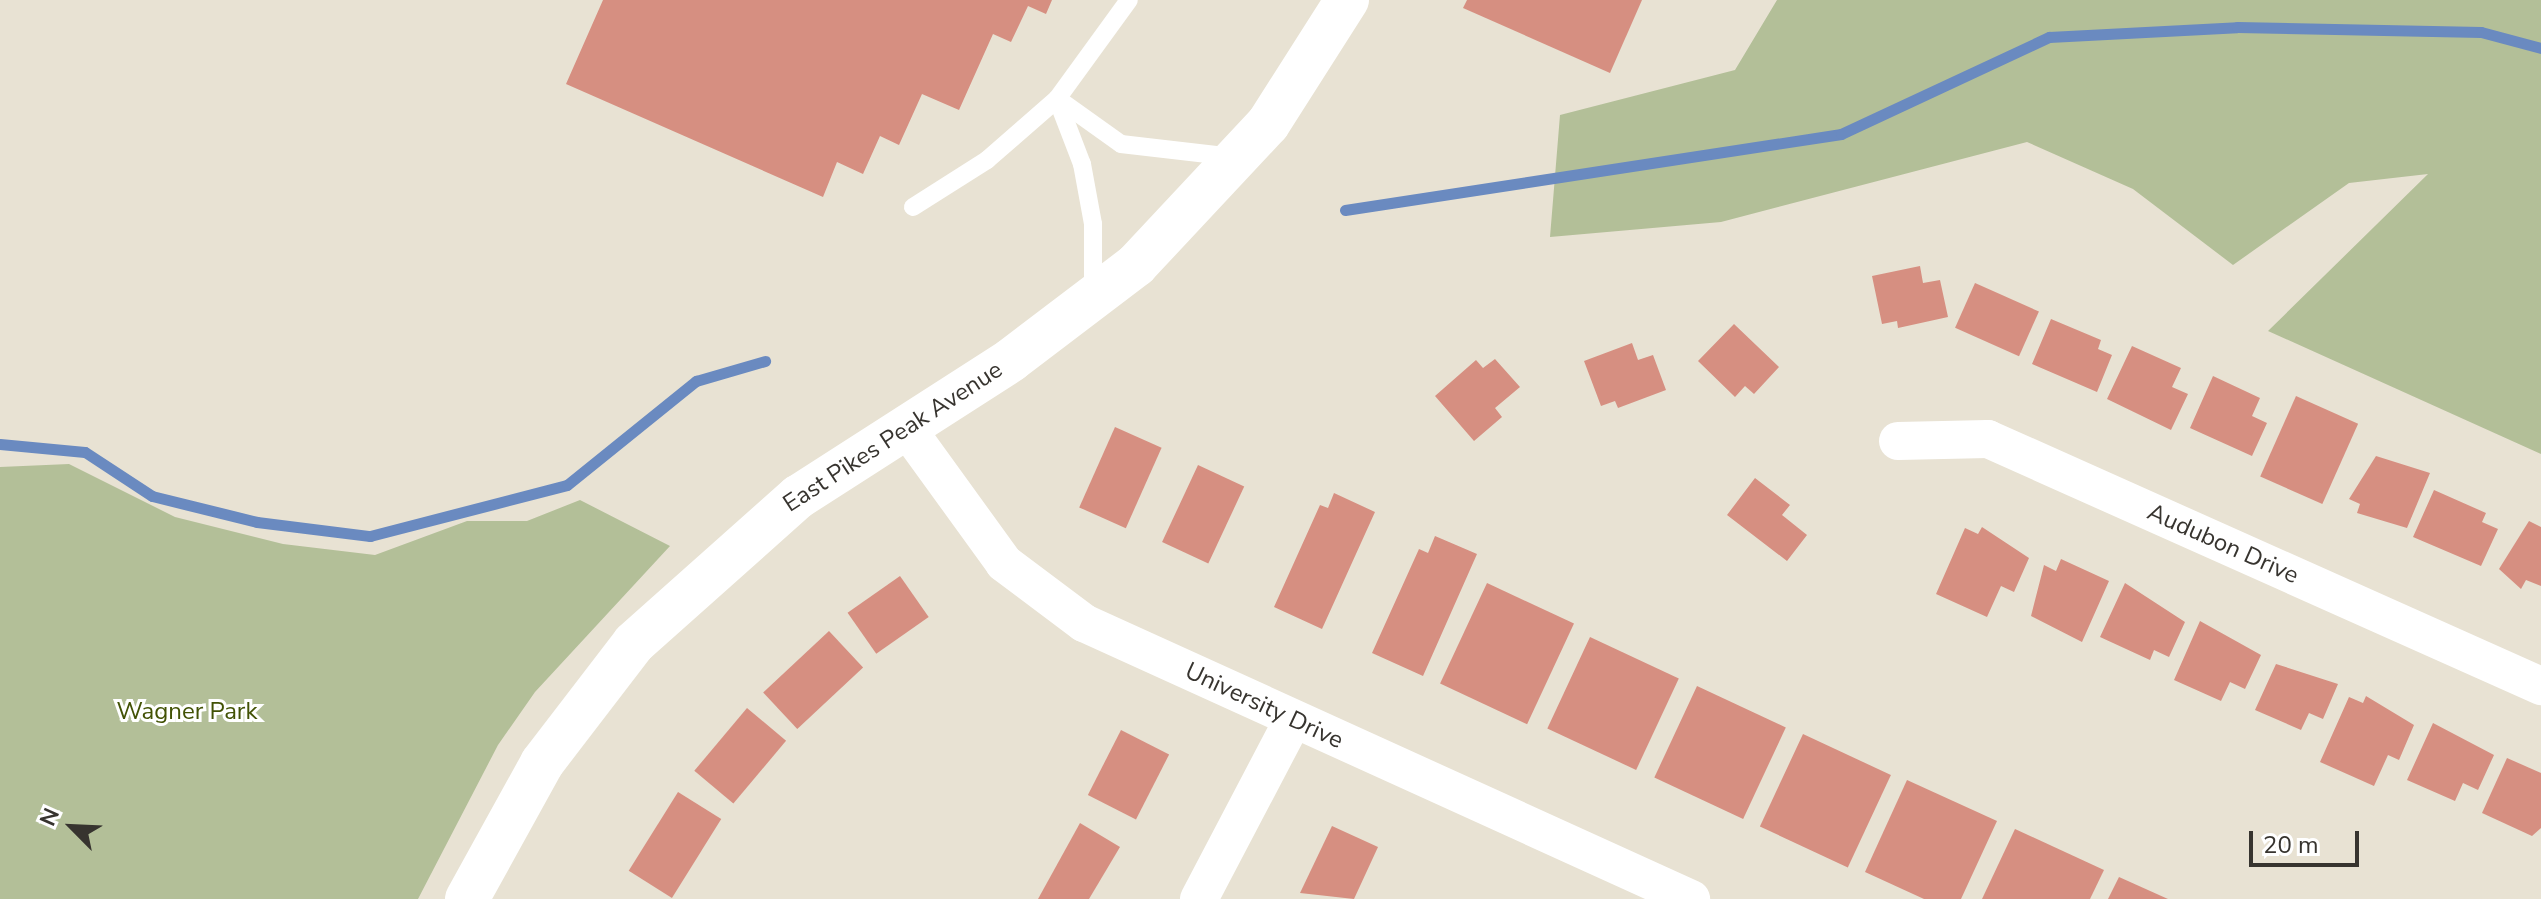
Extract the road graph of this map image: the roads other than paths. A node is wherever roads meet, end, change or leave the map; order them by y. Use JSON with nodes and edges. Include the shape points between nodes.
{"nodes":[{"id":1,"x":1129,"y":0,"type":"edge"},
{"id":2,"x":1347,"y":0,"type":"edge"},
{"id":3,"x":1057,"y":99,"type":"junction"},
{"id":4,"x":1240,"y":157,"type":"junction"},
{"id":5,"x":913,"y":207,"type":"dead end"},
{"id":6,"x":1093,"y":301,"type":"junction"},
{"id":7,"x":905,"y":426,"type":"junction"},
{"id":8,"x":1898,"y":441,"type":"dead end"},
{"id":9,"x":2541,"y":686,"type":"edge"},
{"id":10,"x":1293,"y":720,"type":"junction"},
{"id":11,"x":467,"y":899,"type":"edge"},
{"id":12,"x":1199,"y":899,"type":"edge"},
{"id":13,"x":1691,"y":899,"type":"edge"}],
"edges":[{"from":1,"to":3,"type":"lane"},
{"from":2,"to":4,"type":"main road","name":"East Pikes Peak Avenue"},
{"from":3,"to":4,"type":"lane","via":[[1121,144]]},
{"from":3,"to":5,"type":"lane","via":[[987,160]]},
{"from":3,"to":6,"type":"lane","via":[[1085,180]]},
{"from":4,"to":6,"type":"main road","name":"East Pikes Peak Avenue"},
{"from":6,"to":7,"type":"main road","name":"East Pikes Peak Avenue"},
{"from":7,"to":10,"type":"street","name":"University Drive","via":[[968,519],[1039,595],[1084,623]]},
{"from":7,"to":11,"type":"main road","name":"East Pikes Peak Avenue","via":[[761,525],[634,643],[542,763]]},
{"from":8,"to":9,"type":"street","name":"Audubon Drive","via":[[1988,439]]},
{"from":10,"to":12,"type":"street"},
{"from":10,"to":13,"type":"street","name":"University Drive"}]}
